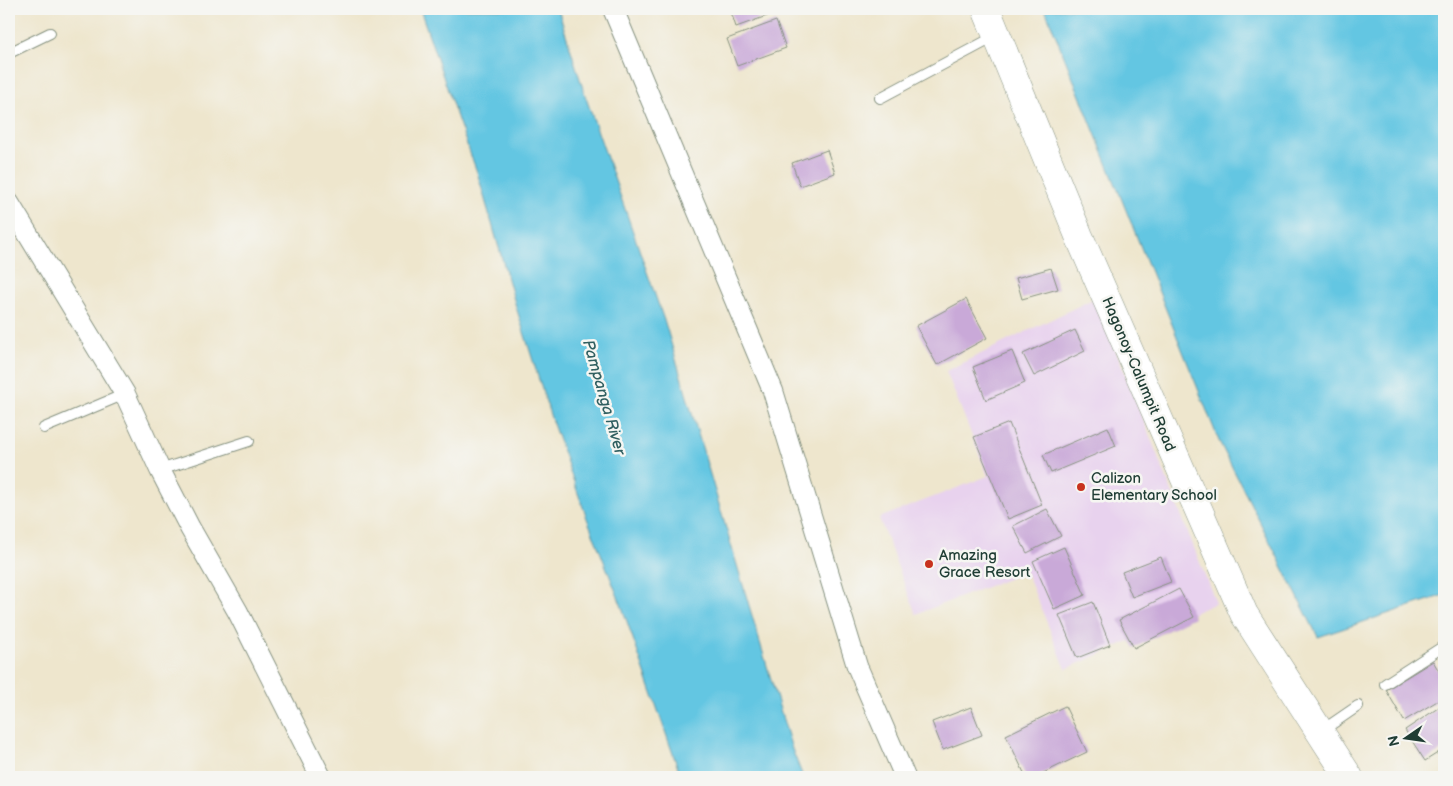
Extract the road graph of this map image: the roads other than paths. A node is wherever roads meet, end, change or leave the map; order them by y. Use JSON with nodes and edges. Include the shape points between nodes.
{"nodes":[{"id":1,"x":613,"y":9,"type":"edge"},
{"id":2,"x":986,"y":9,"type":"edge"},
{"id":3,"x":50,"y":33,"type":"dead end"},
{"id":4,"x":997,"y":35,"type":"junction"},
{"id":5,"x":9,"y":53,"type":"edge"},
{"id":6,"x":880,"y":98,"type":"dead end"},
{"id":7,"x":9,"y":203,"type":"edge"},
{"id":8,"x":125,"y":394,"type":"junction"},
{"id":9,"x":44,"y":428,"type":"dead end"},
{"id":10,"x":249,"y":441,"type":"dead end"},
{"id":11,"x":160,"y":470,"type":"junction"},
{"id":12,"x":1444,"y":646,"type":"edge"},
{"id":13,"x":1385,"y":684,"type":"dead end"},
{"id":14,"x":1358,"y":706,"type":"dead end"},
{"id":15,"x":1319,"y":732,"type":"junction"},
{"id":16,"x":320,"y":777,"type":"edge"},
{"id":17,"x":905,"y":777,"type":"edge"},
{"id":18,"x":1349,"y":777,"type":"edge"}],
"edges":[{"from":1,"to":17,"type":"street","via":[[773,391],[858,666]]},
{"from":2,"to":4,"type":"main road","name":"Hagonoy-Calumpit Road"},
{"from":3,"to":5,"type":"lane"},
{"from":4,"to":6,"type":"lane"},
{"from":4,"to":15,"type":"main road","name":"Hagonoy-Calumpit Road","via":[[1079,236],[1244,614]]},
{"from":7,"to":8,"type":"street"},
{"from":8,"to":9,"type":"lane"},
{"from":8,"to":11,"type":"street"},
{"from":10,"to":11,"type":"lane"},
{"from":11,"to":16,"type":"street","via":[[238,612]]},
{"from":12,"to":13,"type":"lane"},
{"from":14,"to":15,"type":"lane"},
{"from":15,"to":18,"type":"main road","name":"Hagonoy-Calumpit Road"}]}
